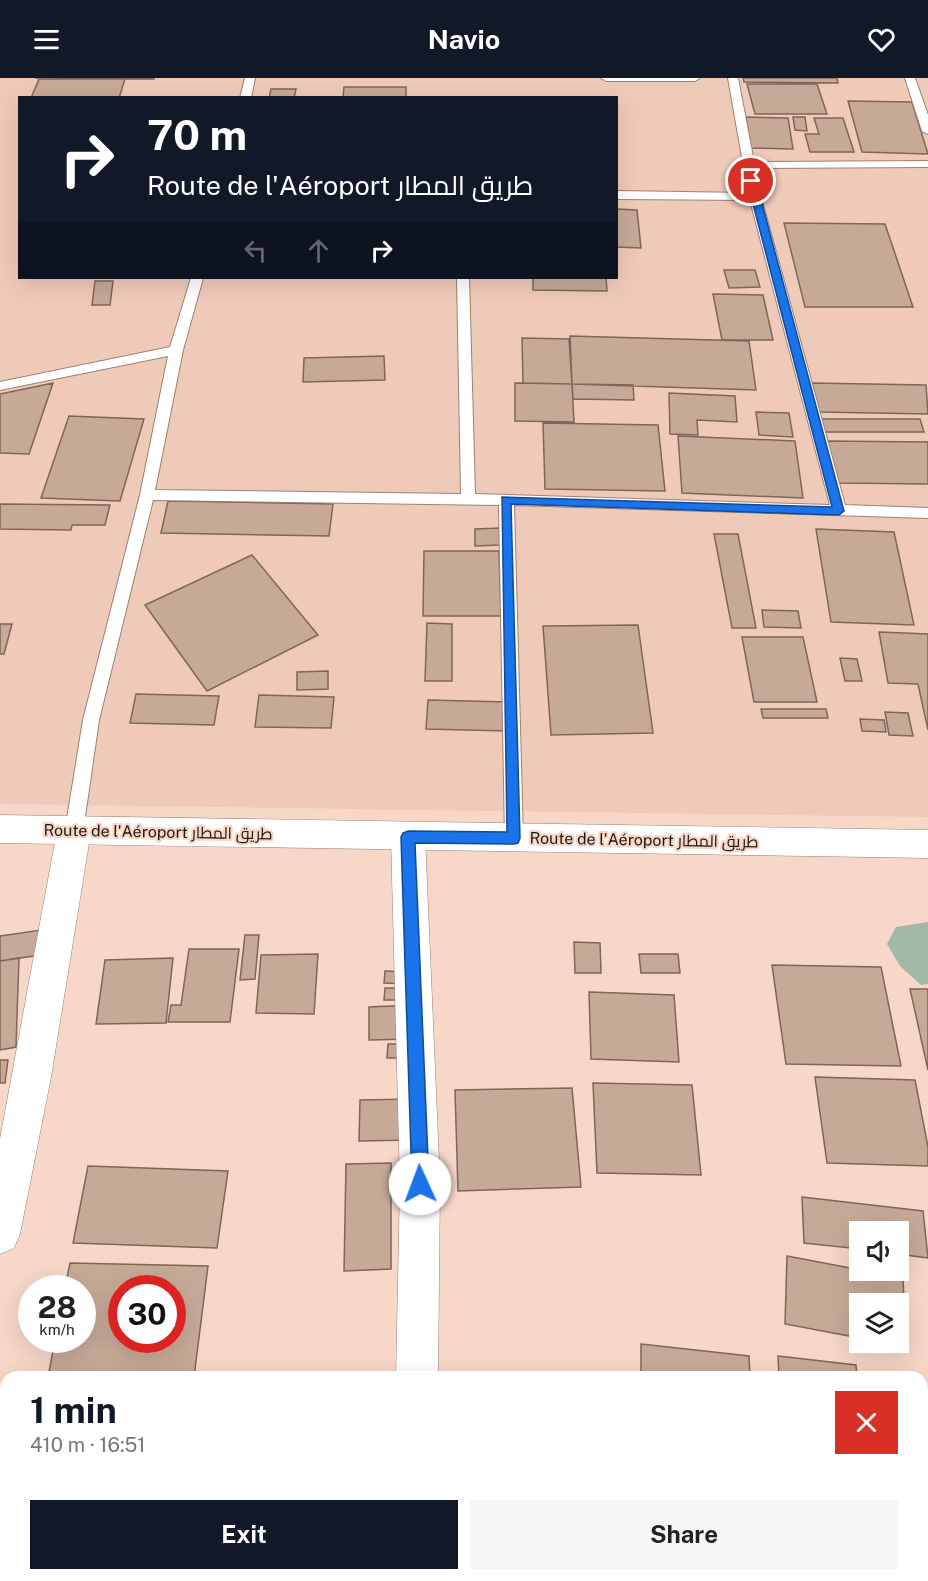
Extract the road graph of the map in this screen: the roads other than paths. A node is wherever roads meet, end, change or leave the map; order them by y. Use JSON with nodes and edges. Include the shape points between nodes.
{"nodes":[{"id":1,"x":250,"y":78,"type":"edge"},
{"id":2,"x":606,"y":78,"type":"edge"},
{"id":3,"x":694,"y":78,"type":"edge"},
{"id":4,"x":733,"y":78,"type":"edge"},
{"id":5,"x":910,"y":78,"type":"edge"},
{"id":6,"x":246,"y":96,"type":"edge"},
{"id":7,"x":927,"y":124,"type":"edge"},
{"id":8,"x":928,"y":164,"type":"edge"},
{"id":9,"x":747,"y":165,"type":"junction"},
{"id":10,"x":618,"y":195,"type":"edge"},
{"id":11,"x":755,"y":197,"type":"junction"},
{"id":12,"x":196,"y":279,"type":"edge"},
{"id":13,"x":463,"y":279,"type":"edge"},
{"id":14,"x":176,"y":350,"type":"junction"},
{"id":15,"x":0,"y":386,"type":"edge"},
{"id":16,"x":147,"y":495,"type":"junction"},
{"id":17,"x":468,"y":499,"type":"junction"},
{"id":18,"x":506,"y":500,"type":"junction"},
{"id":19,"x":839,"y":511,"type":"junction"},
{"id":20,"x":928,"y":513,"type":"edge"},
{"id":21,"x":0,"y":829,"type":"edge"},
{"id":22,"x":74,"y":831,"type":"junction"},
{"id":23,"x":408,"y":837,"type":"junction"},
{"id":24,"x":514,"y":838,"type":"junction"},
{"id":25,"x":928,"y":843,"type":"edge"},
{"id":26,"x":0,"y":1234,"type":"edge"},
{"id":27,"x":417,"y":1371,"type":"edge"}],
"edges":[{"from":1,"to":6,"type":"lane"},
{"from":2,"to":3,"type":"lane"},
{"from":4,"to":9,"type":"lane"},
{"from":5,"to":7,"type":"lane"},
{"from":8,"to":9,"type":"lane"},
{"from":9,"to":11,"type":"lane"},
{"from":10,"to":11,"type":"lane"},
{"from":11,"to":19,"type":"lane"},
{"from":12,"to":14,"type":"lane"},
{"from":13,"to":17,"type":"lane"},
{"from":14,"to":15,"type":"lane"},
{"from":14,"to":16,"type":"lane"},
{"from":16,"to":17,"type":"lane"},
{"from":16,"to":22,"type":"lane","via":[[91,720]]},
{"from":17,"to":18,"type":"lane"},
{"from":18,"to":19,"type":"lane"},
{"from":18,"to":24,"type":"lane"},
{"from":19,"to":20,"type":"lane"},
{"from":21,"to":22,"type":"street","name":"Route de l'Aéroport طريق المطار"},
{"from":22,"to":23,"type":"street","name":"Route de l'Aéroport طريق المطار"},
{"from":22,"to":26,"type":"street","via":[[32,1077]]},
{"from":23,"to":24,"type":"street","name":"Route de l'Aéroport طريق المطار"},
{"from":23,"to":27,"type":"street","via":[[420,1184]]},
{"from":24,"to":25,"type":"street","name":"Route de l'Aéroport طريق المطار"}]}
